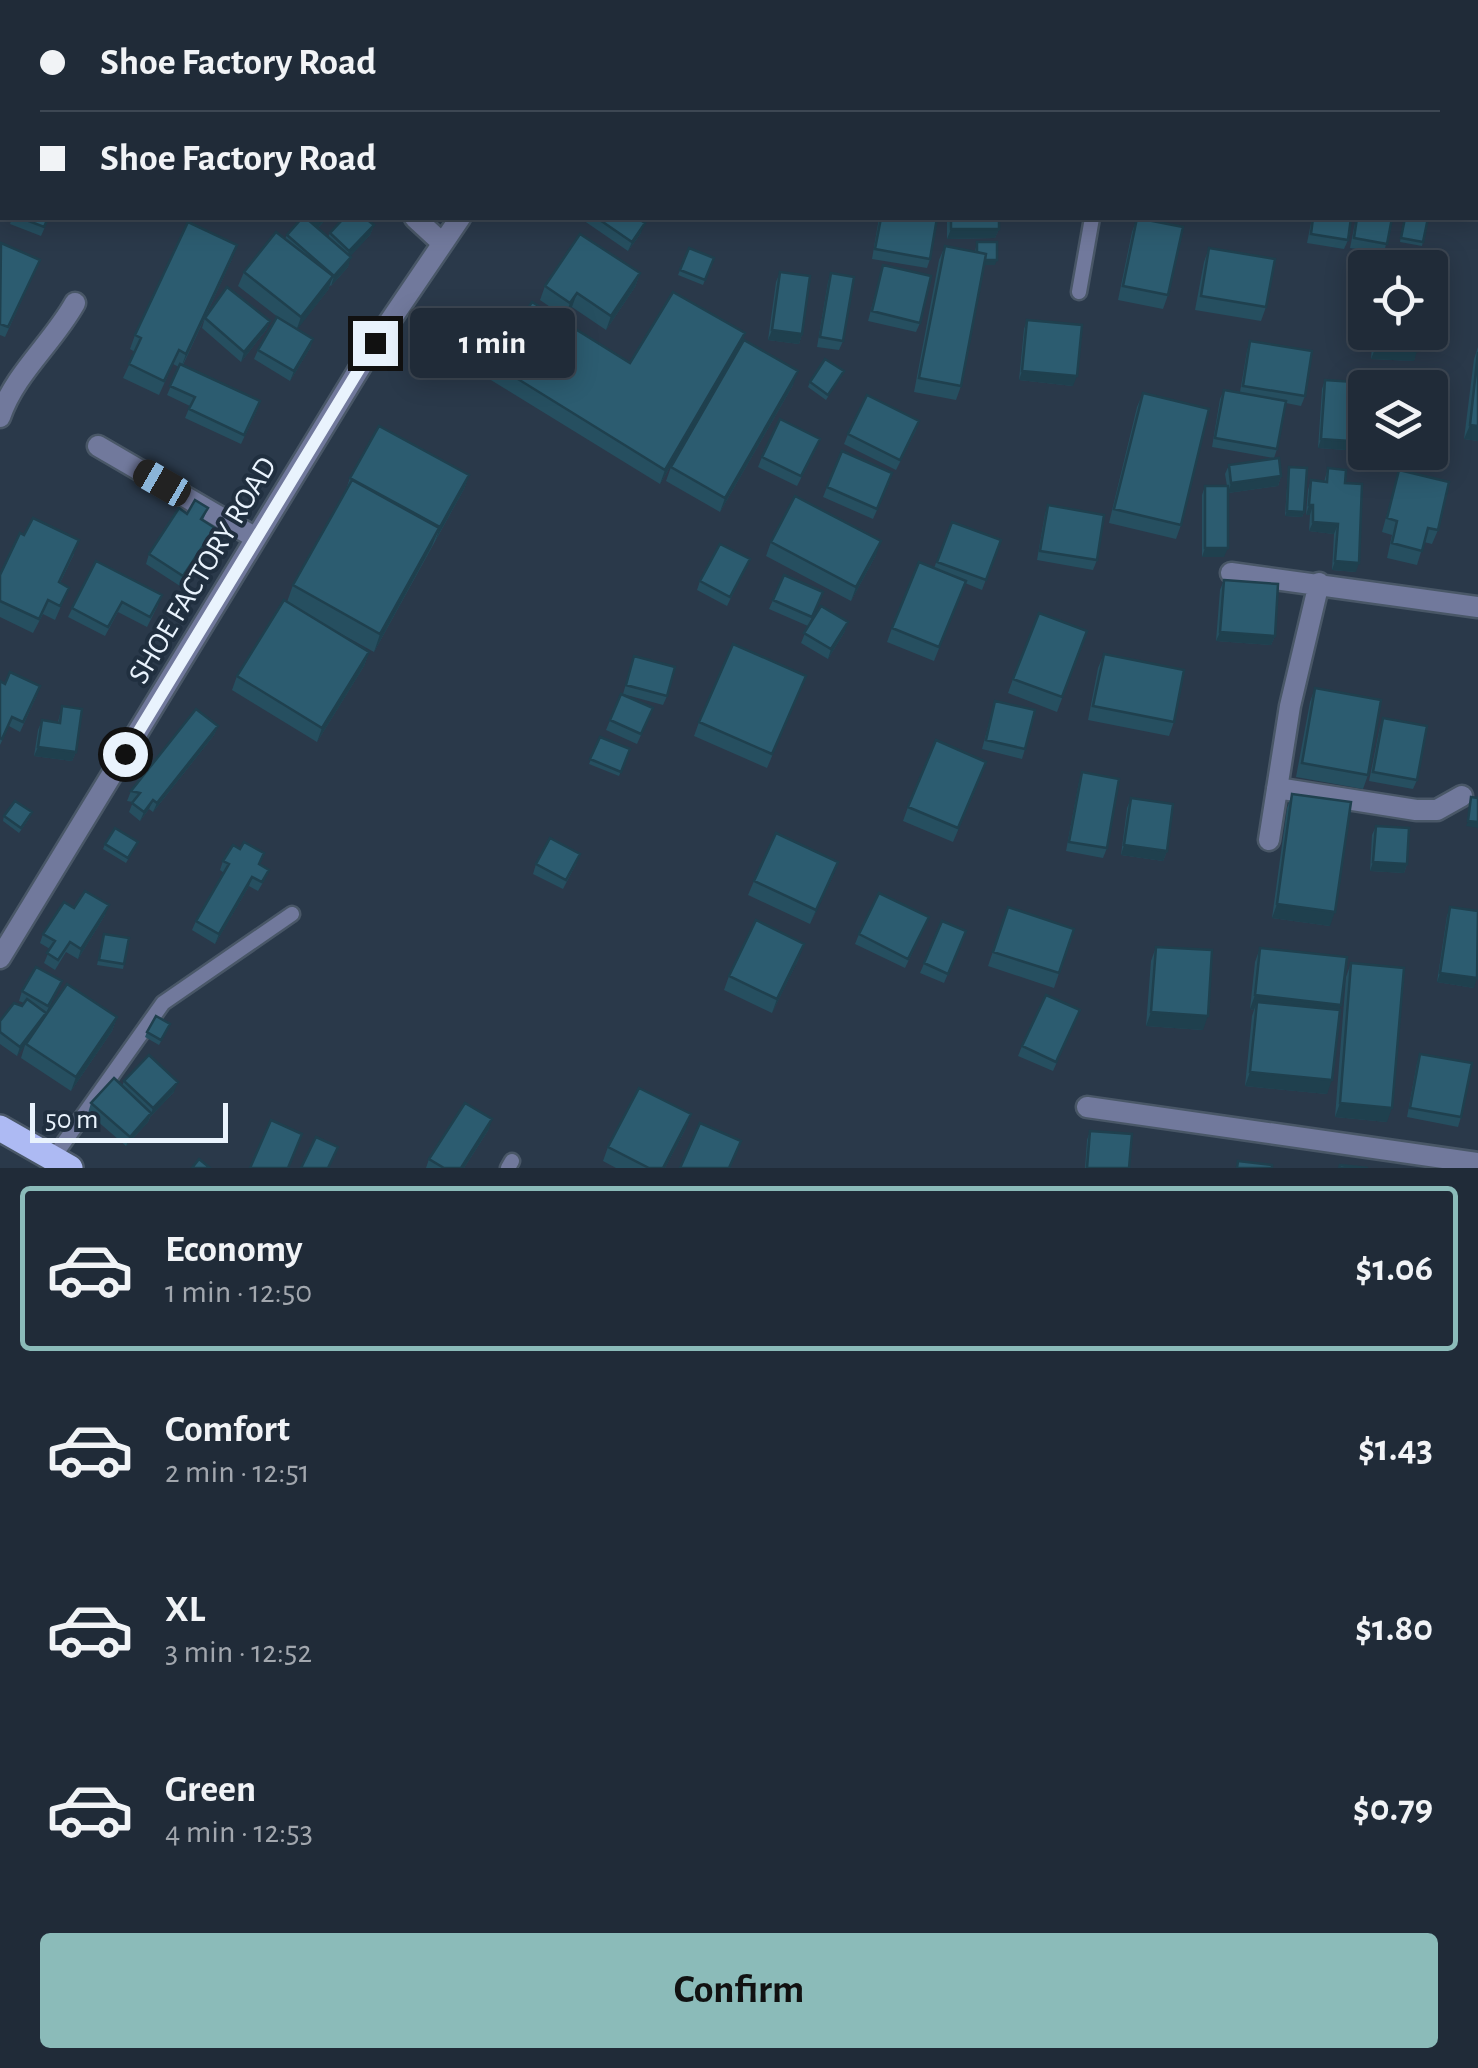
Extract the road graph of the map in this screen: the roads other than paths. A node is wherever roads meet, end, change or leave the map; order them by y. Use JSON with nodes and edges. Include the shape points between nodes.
{"nodes":[{"id":1,"x":417,"y":220,"type":"edge"},
{"id":2,"x":458,"y":220,"type":"edge"},
{"id":3,"x":1092,"y":220,"type":"edge"},
{"id":4,"x":441,"y":242,"type":"junction"},
{"id":5,"x":1079,"y":292,"type":"dead end"},
{"id":6,"x":75,"y":302,"type":"dead end"},
{"id":7,"x":0,"y":417,"type":"edge"},
{"id":8,"x":98,"y":446,"type":"dead end"},
{"id":9,"x":256,"y":538,"type":"junction"},
{"id":10,"x":1232,"y":573,"type":"dead end"},
{"id":11,"x":1319,"y":584,"type":"junction"},
{"id":12,"x":1478,"y":607,"type":"edge"},
{"id":13,"x":1277,"y":788,"type":"junction"},
{"id":14,"x":1462,"y":796,"type":"dead end"},
{"id":15,"x":1269,"y":840,"type":"dead end"},
{"id":16,"x":292,"y":914,"type":"dead end"},
{"id":17,"x":0,"y":958,"type":"edge"},
{"id":18,"x":1086,"y":1107,"type":"dead end"},
{"id":19,"x":0,"y":1128,"type":"edge"},
{"id":20,"x":62,"y":1163,"type":"edge"},
{"id":21,"x":1478,"y":1163,"type":"edge"}],
"edges":[{"from":1,"to":4,"type":"street"},
{"from":2,"to":4,"type":"street","name":"SHOE FACTORY ROAD"},
{"from":3,"to":5,"type":"lane"},
{"from":4,"to":9,"type":"street","name":"SHOE FACTORY ROAD"},
{"from":6,"to":7,"type":"street","via":[[58,334],[10,388]]},
{"from":8,"to":9,"type":"street"},
{"from":9,"to":17,"type":"street","name":"SHOE FACTORY ROAD"},
{"from":10,"to":11,"type":"street"},
{"from":11,"to":12,"type":"street"},
{"from":11,"to":13,"type":"street"},
{"from":13,"to":14,"type":"street","via":[[1416,810],[1437,810]]},
{"from":13,"to":15,"type":"street"},
{"from":16,"to":20,"type":"lane","via":[[163,1003]]},
{"from":18,"to":21,"type":"street"},
{"from":19,"to":20,"type":"main road"}]}
